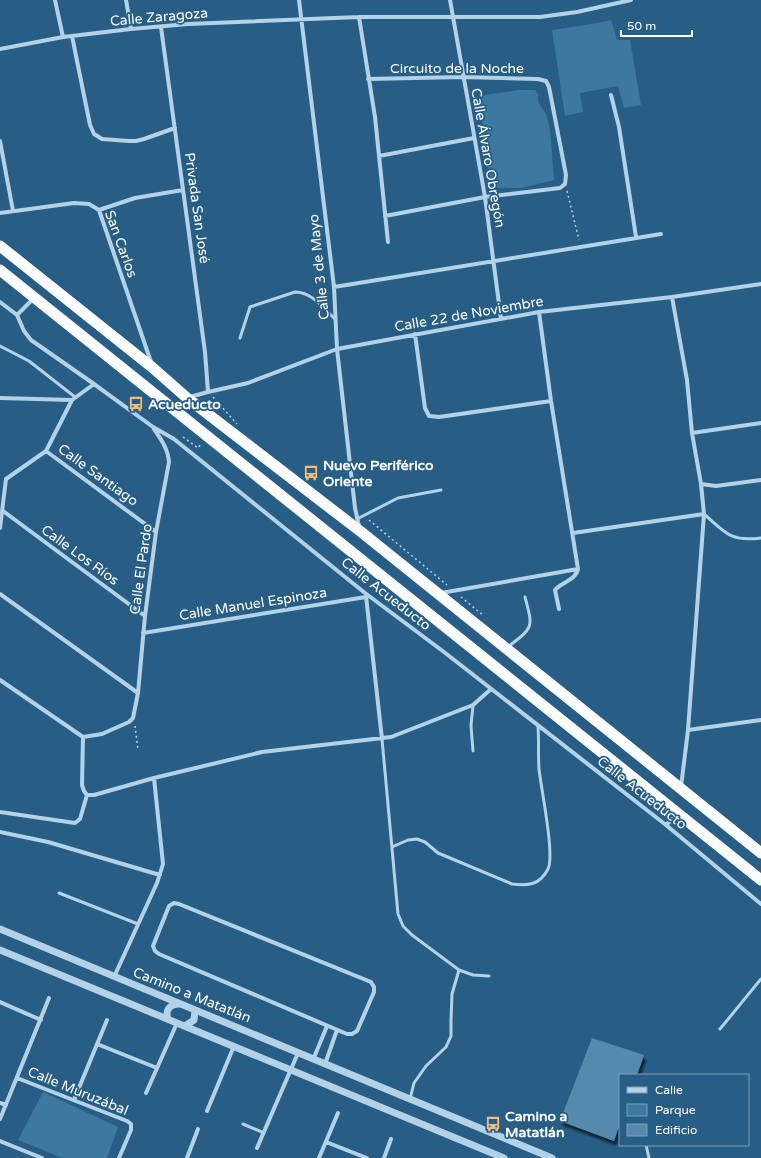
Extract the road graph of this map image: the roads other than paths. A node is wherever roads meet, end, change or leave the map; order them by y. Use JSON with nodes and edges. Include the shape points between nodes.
{"nodes":[{"id":1,"x":55,"y":0,"type":"edge"},
{"id":2,"x":126,"y":0,"type":"edge"},
{"id":3,"x":299,"y":0,"type":"edge"},
{"id":4,"x":450,"y":0,"type":"edge"},
{"id":5,"x":631,"y":0,"type":"edge"},
{"id":6,"x":359,"y":16,"type":"junction"},
{"id":7,"x":452,"y":17,"type":"junction"},
{"id":8,"x":302,"y":18,"type":"junction"},
{"id":9,"x":161,"y":27,"type":"junction"},
{"id":10,"x":131,"y":29,"type":"junction"},
{"id":11,"x":72,"y":36,"type":"junction"},
{"id":12,"x":63,"y":37,"type":"junction"},
{"id":13,"x":0,"y":50,"type":"edge"},
{"id":14,"x":463,"y":77,"type":"junction"},
{"id":15,"x":368,"y":79,"type":"junction"},
{"id":16,"x":611,"y":95,"type":"dead end"},
{"id":17,"x":174,"y":128,"type":"junction"},
{"id":18,"x":474,"y":138,"type":"junction"},
{"id":19,"x":0,"y":141,"type":"edge"},
{"id":20,"x":379,"y":156,"type":"junction"},
{"id":21,"x":183,"y":190,"type":"junction"},
{"id":22,"x":485,"y":197,"type":"junction"},
{"id":23,"x":13,"y":210,"type":"junction"},
{"id":24,"x":99,"y":210,"type":"junction"},
{"id":25,"x":0,"y":213,"type":"edge"},
{"id":26,"x":385,"y":216,"type":"junction"},
{"id":27,"x":661,"y":234,"type":"dead end"},
{"id":28,"x":636,"y":237,"type":"junction"},
{"id":29,"x":388,"y":242,"type":"dead end"},
{"id":30,"x":0,"y":246,"type":"edge"},
{"id":31,"x":493,"y":261,"type":"junction"},
{"id":32,"x":0,"y":270,"type":"edge"},
{"id":33,"x":761,"y":284,"type":"edge"},
{"id":34,"x":334,"y":287,"type":"junction"},
{"id":35,"x":34,"y":297,"type":"junction"},
{"id":36,"x":672,"y":297,"type":"junction"},
{"id":37,"x":0,"y":302,"type":"edge"},
{"id":38,"x":539,"y":312,"type":"junction"},
{"id":39,"x":17,"y":315,"type":"junction"},
{"id":40,"x":335,"y":319,"type":"junction"},
{"id":41,"x":501,"y":319,"type":"junction"},
{"id":42,"x":414,"y":334,"type":"junction"},
{"id":43,"x":240,"y":338,"type":"dead end"},
{"id":44,"x":0,"y":346,"type":"edge"},
{"id":45,"x":337,"y":349,"type":"junction"},
{"id":46,"x":152,"y":368,"type":"junction"},
{"id":47,"x":94,"y":384,"type":"junction"},
{"id":48,"x":208,"y":392,"type":"junction"},
{"id":49,"x":0,"y":398,"type":"edge"},
{"id":50,"x":187,"y":398,"type":"junction"},
{"id":51,"x":74,"y":399,"type":"junction"},
{"id":52,"x":551,"y":401,"type":"junction"},
{"id":53,"x":761,"y":423,"type":"edge"},
{"id":54,"x":153,"y":427,"type":"junction"},
{"id":55,"x":692,"y":433,"type":"junction"},
{"id":56,"x":46,"y":451,"type":"junction"},
{"id":57,"x":0,"y":479,"type":"edge"},
{"id":58,"x":6,"y":479,"type":"junction"},
{"id":59,"x":761,"y":480,"type":"edge"},
{"id":60,"x":701,"y":484,"type":"junction"},
{"id":61,"x":441,"y":490,"type":"dead end"},
{"id":62,"x":3,"y":511,"type":"junction"},
{"id":63,"x":704,"y":514,"type":"junction"},
{"id":64,"x":357,"y":518,"type":"junction"},
{"id":65,"x":0,"y":528,"type":"edge"},
{"id":66,"x":360,"y":531,"type":"junction"},
{"id":67,"x":156,"y":532,"type":"junction"},
{"id":68,"x":573,"y":533,"type":"junction"},
{"id":69,"x":761,"y":538,"type":"edge"},
{"id":70,"x":578,"y":569,"type":"junction"},
{"id":71,"x":0,"y":594,"type":"edge"},
{"id":72,"x":437,"y":594,"type":"junction"},
{"id":73,"x":365,"y":595,"type":"junction"},
{"id":74,"x":525,"y":597,"type":"dead end"},
{"id":75,"x":559,"y":609,"type":"dead end"},
{"id":76,"x":145,"y":616,"type":"junction"},
{"id":77,"x":143,"y":633,"type":"junction"},
{"id":78,"x":506,"y":648,"type":"junction"},
{"id":79,"x":0,"y":680,"type":"edge"},
{"id":80,"x":490,"y":689,"type":"junction"},
{"id":81,"x":138,"y":693,"type":"junction"},
{"id":82,"x":473,"y":705,"type":"junction"},
{"id":83,"x":761,"y":720,"type":"edge"},
{"id":84,"x":538,"y":726,"type":"junction"},
{"id":85,"x":688,"y":730,"type":"junction"},
{"id":86,"x":83,"y":737,"type":"junction"},
{"id":87,"x":382,"y":739,"type":"junction"},
{"id":88,"x":473,"y":751,"type":"dead end"},
{"id":89,"x":154,"y":778,"type":"junction"},
{"id":90,"x":680,"y":789,"type":"junction"},
{"id":91,"x":88,"y":795,"type":"junction"},
{"id":92,"x":0,"y":812,"type":"edge"},
{"id":93,"x":678,"y":813,"type":"junction"},
{"id":94,"x":666,"y":825,"type":"junction"},
{"id":95,"x":0,"y":832,"type":"edge"},
{"id":96,"x":392,"y":847,"type":"junction"},
{"id":97,"x":761,"y":853,"type":"edge"},
{"id":98,"x":160,"y":875,"type":"junction"},
{"id":99,"x":761,"y":880,"type":"edge"},
{"id":100,"x":59,"y":893,"type":"dead end"},
{"id":101,"x":761,"y":904,"type":"edge"},
{"id":102,"x":138,"y":924,"type":"junction"},
{"id":103,"x":0,"y":929,"type":"edge"},
{"id":104,"x":0,"y":950,"type":"edge"},
{"id":105,"x":459,"y":970,"type":"junction"},
{"id":106,"x":489,"y":976,"type":"dead end"},
{"id":107,"x":114,"y":977,"type":"junction"},
{"id":108,"x":761,"y":979,"type":"edge"},
{"id":109,"x":50,"y":998,"type":"dead end"},
{"id":110,"x":0,"y":1002,"type":"edge"},
{"id":111,"x":179,"y":1004,"type":"junction"},
{"id":112,"x":195,"y":1010,"type":"junction"},
{"id":113,"x":168,"y":1019,"type":"junction"},
{"id":114,"x":41,"y":1020,"type":"junction"},
{"id":115,"x":107,"y":1020,"type":"dead end"},
{"id":116,"x":177,"y":1023,"type":"junction"},
{"id":117,"x":186,"y":1026,"type":"junction"},
{"id":118,"x":326,"y":1026,"type":"junction"},
{"id":119,"x":720,"y":1029,"type":"dead end"},
{"id":120,"x":337,"y":1030,"type":"junction"},
{"id":121,"x":97,"y":1044,"type":"junction"},
{"id":122,"x":234,"y":1046,"type":"junction"},
{"id":123,"x":298,"y":1052,"type":"junction"},
{"id":124,"x":314,"y":1060,"type":"junction"},
{"id":125,"x":325,"y":1064,"type":"junction"},
{"id":126,"x":157,"y":1068,"type":"junction"},
{"id":127,"x":290,"y":1070,"type":"junction"},
{"id":128,"x":17,"y":1078,"type":"junction"},
{"id":129,"x":146,"y":1094,"type":"dead end"},
{"id":130,"x":410,"y":1099,"type":"junction"},
{"id":131,"x":74,"y":1100,"type":"junction"},
{"id":132,"x":0,"y":1103,"type":"edge"},
{"id":133,"x":6,"y":1105,"type":"junction"},
{"id":134,"x":207,"y":1111,"type":"dead end"},
{"id":135,"x":338,"y":1113,"type":"dead end"},
{"id":136,"x":0,"y":1119,"type":"edge"},
{"id":137,"x":243,"y":1124,"type":"dead end"},
{"id":138,"x":198,"y":1129,"type":"dead end"},
{"id":139,"x":264,"y":1133,"type":"junction"},
{"id":140,"x":391,"y":1139,"type":"dead end"},
{"id":141,"x":0,"y":1141,"type":"edge"},
{"id":142,"x":326,"y":1142,"type":"junction"},
{"id":143,"x":646,"y":1146,"type":"edge"},
{"id":144,"x":257,"y":1148,"type":"dead end"},
{"id":145,"x":42,"y":1158,"type":"edge"},
{"id":146,"x":118,"y":1158,"type":"edge"},
{"id":147,"x":187,"y":1158,"type":"edge"},
{"id":148,"x":319,"y":1158,"type":"edge"},
{"id":149,"x":367,"y":1158,"type":"edge"},
{"id":150,"x":384,"y":1158,"type":"edge"},
{"id":151,"x":504,"y":1158,"type":"edge"},
{"id":152,"x":552,"y":1158,"type":"edge"},
{"id":153,"x":649,"y":1158,"type":"edge"}],
"edges":[{"from":1,"to":12,"type":"street"},
{"from":2,"to":10,"type":"street"},
{"from":3,"to":8,"type":"street","name":"Calle 3 de Mayo"},
{"from":4,"to":7,"type":"street","name":"Calle Álvaro Obregón"},
{"from":5,"to":7,"type":"street","name":"Calle Zaragoza","via":[[540,17]]},
{"from":6,"to":7,"type":"street","name":"Calle Zaragoza"},
{"from":6,"to":8,"type":"street","name":"Calle Zaragoza"},
{"from":6,"to":15,"type":"street"},
{"from":7,"to":14,"type":"street","name":"Calle Álvaro Obregón"},
{"from":8,"to":9,"type":"street","name":"Calle Zaragoza"},
{"from":8,"to":34,"type":"street","name":"Calle 3 de Mayo"},
{"from":9,"to":10,"type":"street","name":"Calle Zaragoza"},
{"from":9,"to":17,"type":"street","name":"Privada San José"},
{"from":10,"to":11,"type":"street","name":"Calle Zaragoza"},
{"from":11,"to":12,"type":"street","name":"Calle Zaragoza"},
{"from":11,"to":17,"type":"street","via":[[94,134],[102,139],[136,141]]},
{"from":12,"to":13,"type":"street","name":"Calle Zaragoza"},
{"from":14,"to":15,"type":"street","name":"Circuito de la Noche"},
{"from":14,"to":18,"type":"street","name":"Calle Álvaro Obregón"},
{"from":14,"to":22,"type":"street","name":"Circuito de la Noche","via":[[546,81],[566,175],[565,184],[560,188]]},
{"from":15,"to":20,"type":"street"},
{"from":16,"to":28,"type":"street","via":[[619,128]]},
{"from":17,"to":21,"type":"street","name":"Privada San José"},
{"from":18,"to":20,"type":"street"},
{"from":18,"to":22,"type":"street","name":"Calle Álvaro Obregón"},
{"from":19,"to":23,"type":"street"},
{"from":20,"to":26,"type":"street"},
{"from":21,"to":24,"type":"street","via":[[135,198]]},
{"from":21,"to":48,"type":"street","name":"Privada San José"},
{"from":22,"to":26,"type":"street"},
{"from":22,"to":31,"type":"street","name":"Calle Álvaro Obregón"},
{"from":23,"to":24,"type":"street","name":"San Carlos","via":[[74,203],[89,204]]},
{"from":23,"to":25,"type":"street","name":"San Carlos"},
{"from":24,"to":46,"type":"street","name":"San Carlos"},
{"from":26,"to":29,"type":"street"},
{"from":27,"to":28,"type":"street"},
{"from":28,"to":31,"type":"street"},
{"from":30,"to":46,"type":"highway"},
{"from":31,"to":34,"type":"street"},
{"from":31,"to":41,"type":"street","name":"Calle Álvaro Obregón"},
{"from":32,"to":35,"type":"highway"},
{"from":33,"to":36,"type":"street","name":"Calle 22 de Noviembre"},
{"from":34,"to":40,"type":"street","name":"Calle 3 de Mayo"},
{"from":35,"to":39,"type":"street"},
{"from":35,"to":93,"type":"highway"},
{"from":36,"to":38,"type":"street","name":"Calle 22 de Noviembre"},
{"from":36,"to":55,"type":"street","via":[[687,380]]},
{"from":37,"to":39,"type":"street","name":"Calle Acueducto"},
{"from":38,"to":41,"type":"street","name":"Calle 22 de Noviembre"},
{"from":38,"to":52,"type":"street"},
{"from":39,"to":47,"type":"street","name":"Calle Acueducto","via":[[31,340]]},
{"from":40,"to":43,"type":"lane","via":[[310,295],[295,292],[250,307]]},
{"from":40,"to":45,"type":"street","name":"Calle 3 de Mayo"},
{"from":41,"to":42,"type":"street","name":"Calle 22 de Noviembre"},
{"from":42,"to":45,"type":"street","name":"Calle 22 de Noviembre"},
{"from":42,"to":52,"type":"street","via":[[425,408],[429,416],[439,417]]},
{"from":44,"to":51,"type":"lane","via":[[29,361]]},
{"from":45,"to":48,"type":"street","name":"Calle 22 de Noviembre","via":[[248,383]]},
{"from":45,"to":64,"type":"street","name":"Calle 3 de Mayo"},
{"from":46,"to":50,"type":"highway"},
{"from":47,"to":51,"type":"street"},
{"from":47,"to":54,"type":"street","name":"Calle Acueducto"},
{"from":48,"to":50,"type":"street","name":"Calle 22 de Noviembre"},
{"from":49,"to":51,"type":"street"},
{"from":50,"to":66,"type":"highway"},
{"from":51,"to":56,"type":"street"},
{"from":52,"to":68,"type":"street"},
{"from":53,"to":55,"type":"street"},
{"from":54,"to":67,"type":"street","name":"Calle El Pardo","via":[[169,454]]},
{"from":54,"to":73,"type":"street","name":"Calle Acueducto","via":[[174,439]]},
{"from":55,"to":60,"type":"street"},
{"from":56,"to":58,"type":"street"},
{"from":56,"to":67,"type":"street","name":"Calle Santiago"},
{"from":57,"to":58,"type":"street"},
{"from":58,"to":62,"type":"street"},
{"from":59,"to":60,"type":"street","via":[[716,486]]},
{"from":60,"to":63,"type":"street"},
{"from":61,"to":64,"type":"lane","via":[[398,498]]},
{"from":62,"to":65,"type":"street"},
{"from":62,"to":76,"type":"street","name":"Calle Los Ríos"},
{"from":63,"to":68,"type":"street"},
{"from":63,"to":69,"type":"lane","via":[[729,535],[739,539]]},
{"from":63,"to":85,"type":"street"},
{"from":64,"to":66,"type":"street","name":"Calle 3 de Mayo"},
{"from":66,"to":72,"type":"highway"},
{"from":67,"to":76,"type":"street","name":"Calle El Pardo"},
{"from":68,"to":70,"type":"street"},
{"from":70,"to":72,"type":"street"},
{"from":70,"to":75,"type":"street","via":[[574,577],[555,590]]},
{"from":71,"to":81,"type":"street"},
{"from":72,"to":78,"type":"highway"},
{"from":73,"to":77,"type":"street","name":"Calle Manuel Espinoza"},
{"from":73,"to":80,"type":"street","name":"Calle Acueducto"},
{"from":73,"to":87,"type":"street"},
{"from":74,"to":78,"type":"lane","via":[[531,624]]},
{"from":76,"to":77,"type":"street","name":"Calle El Pardo"},
{"from":77,"to":81,"type":"street","name":"Calle El Pardo"},
{"from":78,"to":90,"type":"highway"},
{"from":79,"to":86,"type":"street"},
{"from":80,"to":82,"type":"street"},
{"from":80,"to":84,"type":"street","name":"Calle Acueducto"},
{"from":81,"to":86,"type":"street","name":"Calle El Pardo","via":[[134,718],[102,734]]},
{"from":82,"to":87,"type":"street"},
{"from":82,"to":88,"type":"lane"},
{"from":83,"to":85,"type":"street"},
{"from":84,"to":94,"type":"street","name":"Calle Acueducto"},
{"from":84,"to":96,"type":"lane","via":[[539,768],[550,848],[549,868],[543,877],[525,886],[512,884],[438,853],[417,839]]},
{"from":85,"to":90,"type":"street"},
{"from":86,"to":91,"type":"street","via":[[82,785]]},
{"from":87,"to":89,"type":"street","via":[[262,752]]},
{"from":87,"to":96,"type":"lane"},
{"from":89,"to":91,"type":"street"},
{"from":89,"to":98,"type":"street","via":[[162,864]]},
{"from":90,"to":97,"type":"highway"},
{"from":91,"to":92,"type":"street","via":[[80,819],[75,823]]},
{"from":93,"to":94,"type":"street"},
{"from":93,"to":99,"type":"highway"},
{"from":94,"to":101,"type":"street","name":"Calle Acueducto"},
{"from":95,"to":98,"type":"street","via":[[48,842]]},
{"from":96,"to":105,"type":"lane","via":[[398,914],[403,926]]},
{"from":98,"to":102,"type":"street"},
{"from":100,"to":102,"type":"lane"},
{"from":102,"to":107,"type":"street"},
{"from":103,"to":107,"type":"street","name":"Camino a Matatlán"},
{"from":104,"to":113,"type":"street"},
{"from":105,"to":106,"type":"lane","via":[[473,975]]},
{"from":105,"to":130,"type":"lane","via":[[452,994],[451,1036],[446,1047],[426,1066],[414,1083]]},
{"from":107,"to":111,"type":"street","name":"Camino a Matatlán"},
{"from":108,"to":119,"type":"lane"},
{"from":109,"to":114,"type":"street"},
{"from":110,"to":114,"type":"street"},
{"from":111,"to":112,"type":"street","name":"Camino a Matatlán"},
{"from":111,"to":113,"type":"street","via":[[170,1006]]},
{"from":112,"to":117,"type":"street","via":[[194,1020]]},
{"from":112,"to":123,"type":"street","name":"Camino a Matatlán"},
{"from":113,"to":116,"type":"street"},
{"from":114,"to":128,"type":"street"},
{"from":115,"to":121,"type":"street"},
{"from":116,"to":117,"type":"street"},
{"from":116,"to":126,"type":"street"},
{"from":117,"to":122,"type":"street"},
{"from":118,"to":120,"type":"street"},
{"from":118,"to":120,"type":"street","via":[[155,951],[153,946],[169,906],[179,904],[371,982],[374,992],[357,1031],[347,1034]]},
{"from":118,"to":124,"type":"street"},
{"from":120,"to":125,"type":"street"},
{"from":121,"to":126,"type":"street"},
{"from":121,"to":131,"type":"street"},
{"from":122,"to":127,"type":"street"},
{"from":122,"to":134,"type":"street"},
{"from":123,"to":124,"type":"street","name":"Camino a Matatlán"},
{"from":123,"to":127,"type":"street"},
{"from":124,"to":125,"type":"street","name":"Camino a Matatlán"},
{"from":125,"to":130,"type":"street","name":"Camino a Matatlán"},
{"from":126,"to":129,"type":"street"},
{"from":127,"to":139,"type":"street"},
{"from":127,"to":151,"type":"street"},
{"from":128,"to":131,"type":"street","name":"Calle Muruzábal"},
{"from":128,"to":133,"type":"street"},
{"from":130,"to":152,"type":"street","name":"Camino a Matatlán"},
{"from":131,"to":146,"type":"street","name":"Calle Muruzábal","via":[[131,1124],[131,1130]]},
{"from":132,"to":133,"type":"street"},
{"from":133,"to":136,"type":"street"},
{"from":135,"to":142,"type":"street"},
{"from":137,"to":139,"type":"lane"},
{"from":138,"to":147,"type":"street"},
{"from":139,"to":144,"type":"street"},
{"from":140,"to":150,"type":"street"},
{"from":141,"to":145,"type":"street"},
{"from":142,"to":148,"type":"street"},
{"from":142,"to":149,"type":"street"},
{"from":143,"to":153,"type":"lane"}]}
